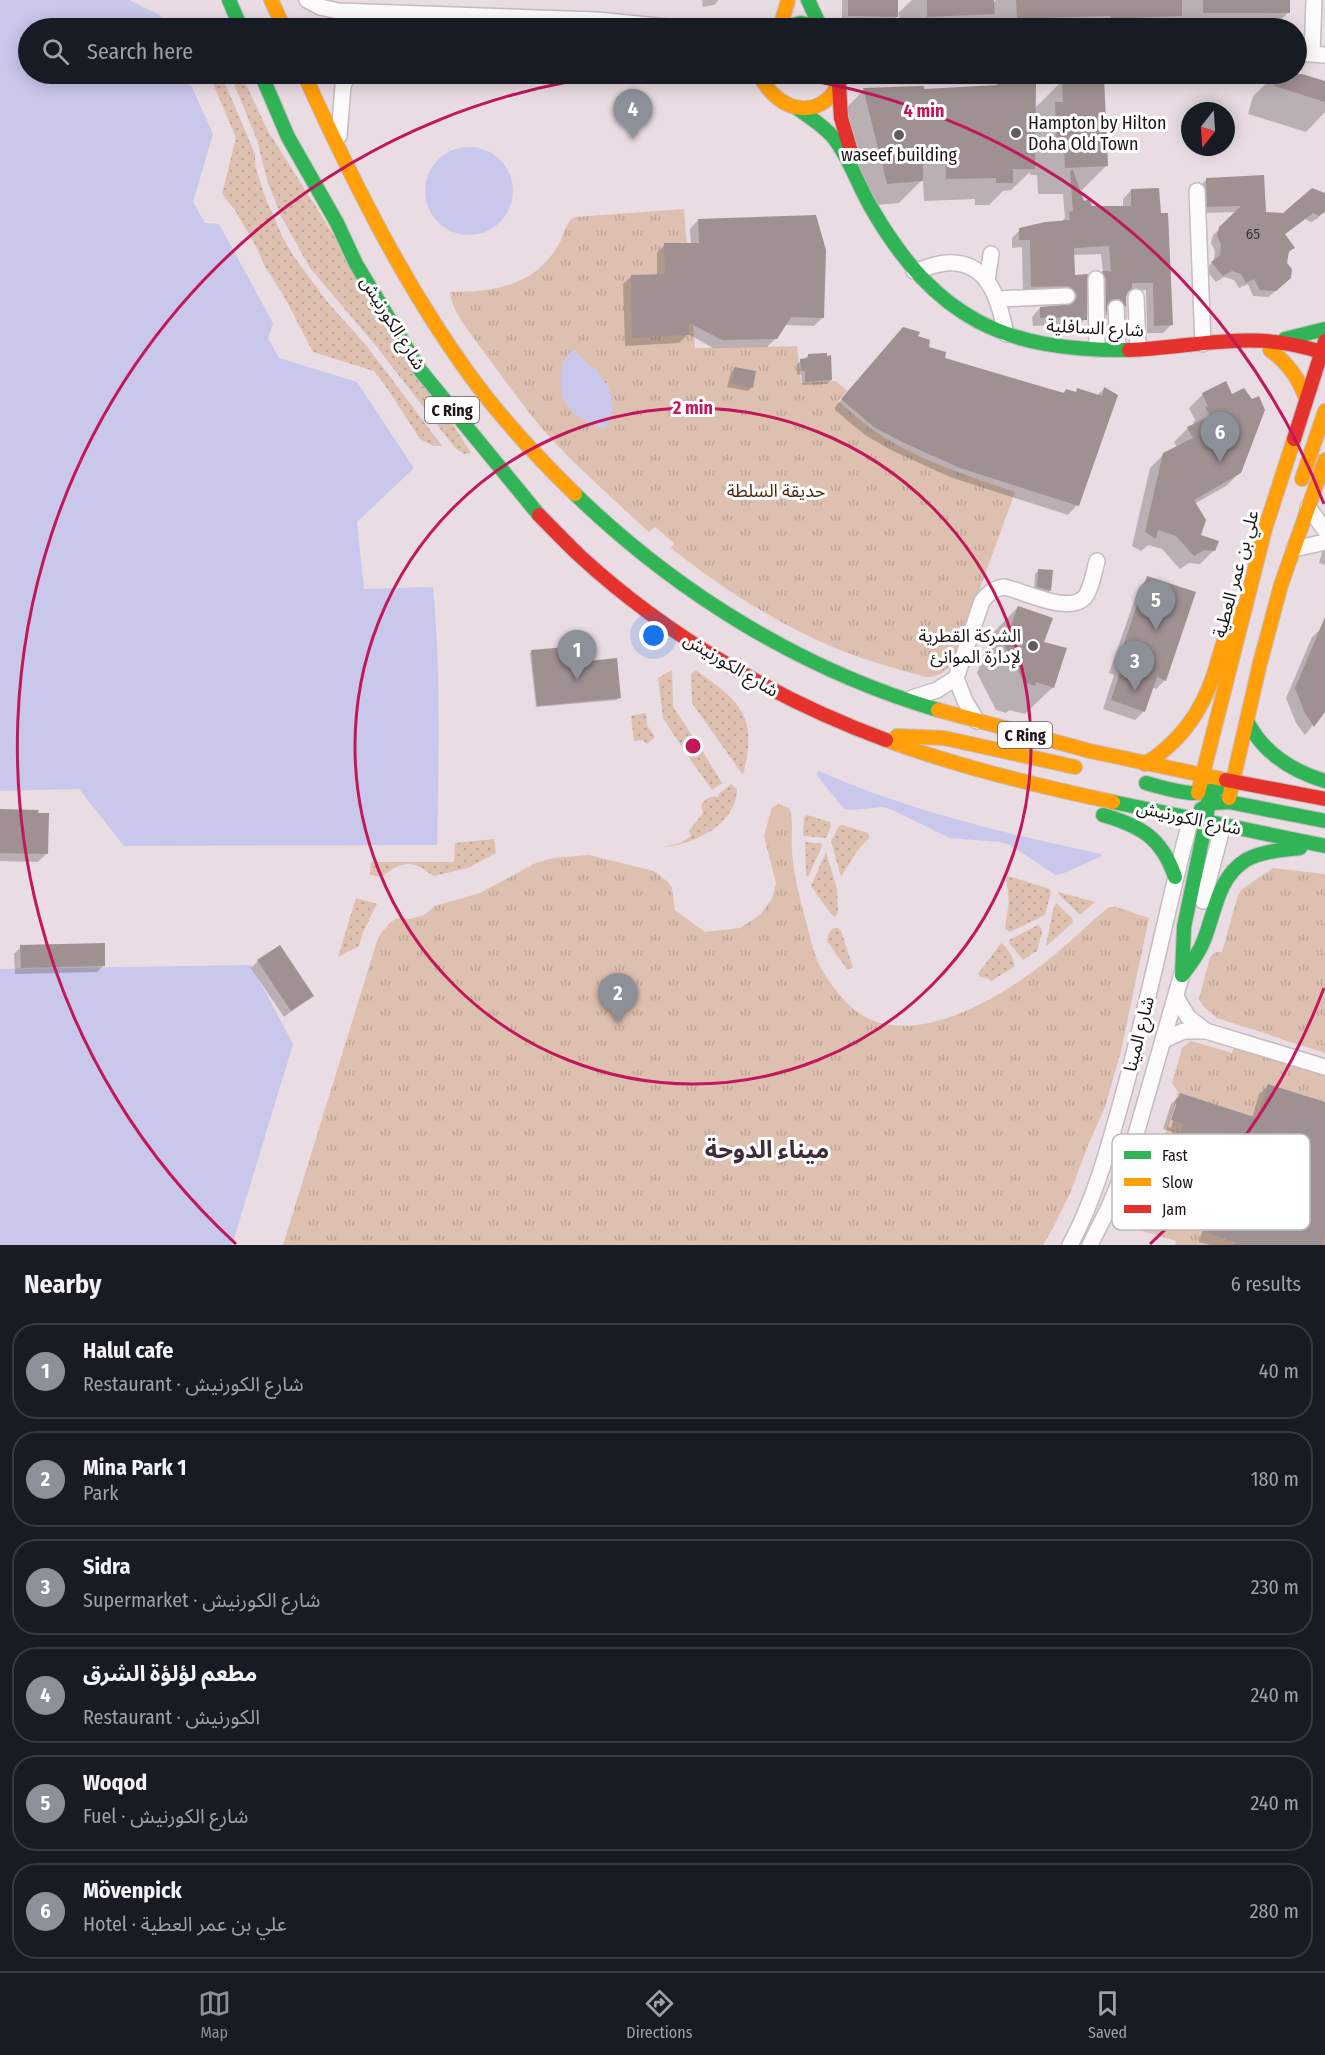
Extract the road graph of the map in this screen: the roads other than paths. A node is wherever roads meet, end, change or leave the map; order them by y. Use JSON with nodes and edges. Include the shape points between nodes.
{"nodes":[{"id":1,"x":229,"y":0,"type":"edge"},
{"id":2,"x":271,"y":0,"type":"edge"},
{"id":3,"x":307,"y":0,"type":"edge"},
{"id":4,"x":788,"y":0,"type":"edge"},
{"id":5,"x":807,"y":0,"type":"edge"},
{"id":6,"x":1314,"y":0,"type":"edge"},
{"id":7,"x":237,"y":18,"type":"edge"},
{"id":8,"x":279,"y":18,"type":"edge"},
{"id":9,"x":545,"y":18,"type":"edge"},
{"id":10,"x":783,"y":18,"type":"edge"},
{"id":11,"x":816,"y":18,"type":"edge"},
{"id":12,"x":1319,"y":54,"type":"edge"},
{"id":13,"x":265,"y":84,"type":"edge"},
{"id":14,"x":309,"y":84,"type":"edge"},
{"id":15,"x":344,"y":84,"type":"edge"},
{"id":16,"x":763,"y":84,"type":"edge"},
{"id":17,"x":839,"y":84,"type":"edge"},
{"id":18,"x":843,"y":84,"type":"edge"},
{"id":19,"x":797,"y":108,"type":"junction"},
{"id":20,"x":338,"y":145,"type":"junction"},
{"id":21,"x":1197,"y":191,"type":"dead end"},
{"id":22,"x":866,"y":198,"type":"junction"},
{"id":23,"x":991,"y":254,"type":"dead end"},
{"id":24,"x":914,"y":271,"type":"junction"},
{"id":25,"x":1096,"y":279,"type":"dead end"},
{"id":26,"x":987,"y":281,"type":"junction"},
{"id":27,"x":1067,"y":296,"type":"dead end"},
{"id":28,"x":1136,"y":297,"type":"dead end"},
{"id":29,"x":998,"y":299,"type":"junction"},
{"id":30,"x":1116,"y":308,"type":"dead end"},
{"id":31,"x":1325,"y":329,"type":"edge"},
{"id":32,"x":1006,"y":334,"type":"junction"},
{"id":33,"x":1203,"y":344,"type":"junction"},
{"id":34,"x":1271,"y":345,"type":"junction"},
{"id":35,"x":1097,"y":349,"type":"junction"},
{"id":36,"x":1118,"y":349,"type":"junction"},
{"id":37,"x":1137,"y":349,"type":"junction"},
{"id":38,"x":1323,"y":354,"type":"edge"},
{"id":39,"x":1306,"y":399,"type":"junction"},
{"id":40,"x":1325,"y":411,"type":"edge"},
{"id":41,"x":1325,"y":460,"type":"edge"},
{"id":42,"x":1297,"y":495,"type":"dead end"},
{"id":43,"x":1308,"y":507,"type":"junction"},
{"id":44,"x":1325,"y":530,"type":"edge"},
{"id":45,"x":1325,"y":542,"type":"edge"},
{"id":46,"x":1288,"y":546,"type":"junction"},
{"id":47,"x":1097,"y":561,"type":"dead end"},
{"id":48,"x":1245,"y":608,"type":"junction"},
{"id":49,"x":956,"y":678,"type":"junction"},
{"id":50,"x":906,"y":700,"type":"junction"},
{"id":51,"x":1247,"y":721,"type":"junction"},
{"id":52,"x":978,"y":722,"type":"junction"},
{"id":53,"x":879,"y":738,"type":"junction"},
{"id":54,"x":1145,"y":764,"type":"junction"},
{"id":55,"x":1089,"y":770,"type":"dead end"},
{"id":56,"x":1203,"y":776,"type":"junction"},
{"id":57,"x":1134,"y":781,"type":"dead end"},
{"id":58,"x":1233,"y":781,"type":"junction"},
{"id":59,"x":1325,"y":781,"type":"edge"},
{"id":60,"x":1066,"y":792,"type":"junction"},
{"id":61,"x":1204,"y":798,"type":"junction"},
{"id":62,"x":1325,"y":799,"type":"edge"},
{"id":63,"x":1228,"y":802,"type":"junction"},
{"id":64,"x":1198,"y":820,"type":"junction"},
{"id":65,"x":1325,"y":821,"type":"edge"},
{"id":66,"x":1223,"y":825,"type":"junction"},
{"id":67,"x":1325,"y":846,"type":"edge"},
{"id":68,"x":1175,"y":877,"type":"junction"},
{"id":69,"x":1182,"y":975,"type":"junction"},
{"id":70,"x":1176,"y":997,"type":"junction"},
{"id":71,"x":1144,"y":1017,"type":"junction"},
{"id":72,"x":1168,"y":1024,"type":"junction"},
{"id":73,"x":1206,"y":1031,"type":"junction"},
{"id":74,"x":1163,"y":1040,"type":"junction"},
{"id":75,"x":1325,"y":1067,"type":"edge"},
{"id":76,"x":1136,"y":1134,"type":"edge"},
{"id":77,"x":1112,"y":1201,"type":"edge"},
{"id":78,"x":1070,"y":1245,"type":"edge"},
{"id":79,"x":1090,"y":1245,"type":"edge"}],
"edges":[{"from":1,"to":7,"type":"main road"},
{"from":2,"to":8,"type":"main road"},
{"from":3,"to":9,"type":"street","via":[[338,10]]},
{"from":4,"to":10,"type":"main road"},
{"from":5,"to":11,"type":"main road"},
{"from":6,"to":12,"type":"street"},
{"from":13,"to":53,"type":"main road","name":"شارع الكورنيش","number":"C Ring","via":[[288,137],[356,264],[415,361],[530,506],[580,557],[694,645],[777,693]]},
{"from":14,"to":20,"type":"main road","name":"شارع الكورنيش","number":"C Ring"},
{"from":15,"to":20,"type":"street"},
{"from":16,"to":19,"type":"main road","name":"شارع السافلية","via":[[776,100]]},
{"from":17,"to":19,"type":"main road","via":[[825,101]]},
{"from":18,"to":22,"type":"main road","name":"شارع السافلية","via":[[840,118]]},
{"from":19,"to":22,"type":"main road","name":"شارع السافلية","via":[[834,138]]},
{"from":20,"to":50,"type":"main road","name":"شارع الكورنيش","number":"C Ring","via":[[400,263],[471,376],[525,441],[593,512],[657,566],[738,623],[791,652]]},
{"from":21,"to":33,"type":"street"},
{"from":22,"to":24,"type":"main road","name":"شارع السافلية"},
{"from":23,"to":26,"type":"street"},
{"from":24,"to":26,"type":"street","via":[[956,263],[978,272]]},
{"from":24,"to":32,"type":"main road","name":"شارع السافلية","via":[[963,313]]},
{"from":25,"to":35,"type":"street"},
{"from":26,"to":29,"type":"street"},
{"from":27,"to":29,"type":"street"},
{"from":28,"to":37,"type":"street"},
{"from":29,"to":32,"type":"street"},
{"from":30,"to":36,"type":"street"},
{"from":31,"to":34,"type":"main road"},
{"from":32,"to":35,"type":"main road","name":"شارع السافلية","via":[[1046,345]]},
{"from":33,"to":34,"type":"main road","name":"شارع السافلية","via":[[1231,341]]},
{"from":33,"to":37,"type":"main road","name":"شارع السافلية"},
{"from":34,"to":38,"type":"main road","name":"شارع السافلية"},
{"from":34,"to":39,"type":"main road","via":[[1295,371]]},
{"from":35,"to":36,"type":"main road","name":"شارع السافلية"},
{"from":36,"to":37,"type":"main road","name":"شارع السافلية"},
{"from":38,"to":39,"type":"main road","name":"علي بن عمر العطية"},
{"from":39,"to":48,"type":"main road","name":"علي بن عمر العطية","via":[[1264,529]]},
{"from":40,"to":42,"type":"main road"},
{"from":41,"to":43,"type":"main road"},
{"from":43,"to":44,"type":"street"},
{"from":43,"to":46,"type":"main road"},
{"from":45,"to":46,"type":"street"},
{"from":46,"to":51,"type":"main road"},
{"from":47,"to":49,"type":"street","via":[[1089,589],[1077,602],[1060,604],[1004,587],[988,593]]},
{"from":48,"to":54,"type":"main road","via":[[1228,626],[1210,684],[1198,708],[1172,746]]},
{"from":48,"to":56,"type":"main road","name":"علي بن عمر العطية"},
{"from":49,"to":50,"type":"street","via":[[938,690]]},
{"from":49,"to":52,"type":"street"},
{"from":50,"to":52,"type":"main road","name":"شارع الكورنيش","number":"C Ring"},
{"from":51,"to":58,"type":"main road"},
{"from":51,"to":59,"type":"main road","via":[[1265,749],[1301,772]]},
{"from":52,"to":54,"type":"main road","name":"شارع الكورنيش","number":"C Ring"},
{"from":53,"to":55,"type":"main road","via":[[944,738]]},
{"from":53,"to":60,"type":"main road","name":"شارع الكورنيش","number":"C Ring","via":[[962,766]]},
{"from":54,"to":56,"type":"main road","name":"شارع الكورنيش","number":"C Ring"},
{"from":56,"to":58,"type":"main road","name":"شارع الكورنيش","number":"C Ring"},
{"from":56,"to":61,"type":"main road","name":"علي بن عمر العطية"},
{"from":57,"to":61,"type":"main road"},
{"from":58,"to":61,"type":"main road"},
{"from":58,"to":62,"type":"main road","name":"شارع الكورنيش","number":"C Ring"},
{"from":58,"to":63,"type":"main road"},
{"from":60,"to":64,"type":"main road","name":"شارع الكورنيش","number":"C Ring"},
{"from":60,"to":68,"type":"main road","via":[[1090,809],[1145,832],[1164,852]]},
{"from":61,"to":63,"type":"main road"},
{"from":61,"to":64,"type":"main road","name":"علي بن عمر العطية"},
{"from":63,"to":65,"type":"main road"},
{"from":63,"to":66,"type":"main road"},
{"from":64,"to":66,"type":"main road","name":"شارع الكورنيش","number":"C Ring"},
{"from":64,"to":68,"type":"street","name":"شارع المينا"},
{"from":64,"to":69,"type":"main road","name":"علي بن عمر العطية"},
{"from":66,"to":67,"type":"main road","name":"شارع الكورنيش","number":"C Ring"},
{"from":66,"to":69,"type":"street","name":"شارع المينا"},
{"from":67,"to":69,"type":"main road","via":[[1264,853],[1238,866],[1221,888],[1198,953]]},
{"from":68,"to":71,"type":"street","name":"شارع المينا"},
{"from":69,"to":70,"type":"street","name":"شارع المينا"},
{"from":70,"to":72,"type":"street","name":"شارع المينا"},
{"from":70,"to":73,"type":"street","via":[[1188,1017]]},
{"from":71,"to":72,"type":"street"},
{"from":71,"to":78,"type":"street","name":"شارع المينا","via":[[1104,1163]]},
{"from":72,"to":74,"type":"street","name":"شارع المينا"},
{"from":73,"to":74,"type":"street","via":[[1184,1031]]},
{"from":73,"to":75,"type":"street"},
{"from":74,"to":76,"type":"street","name":"شارع المينا"},
{"from":77,"to":79,"type":"street","name":"شارع المينا"}]}
